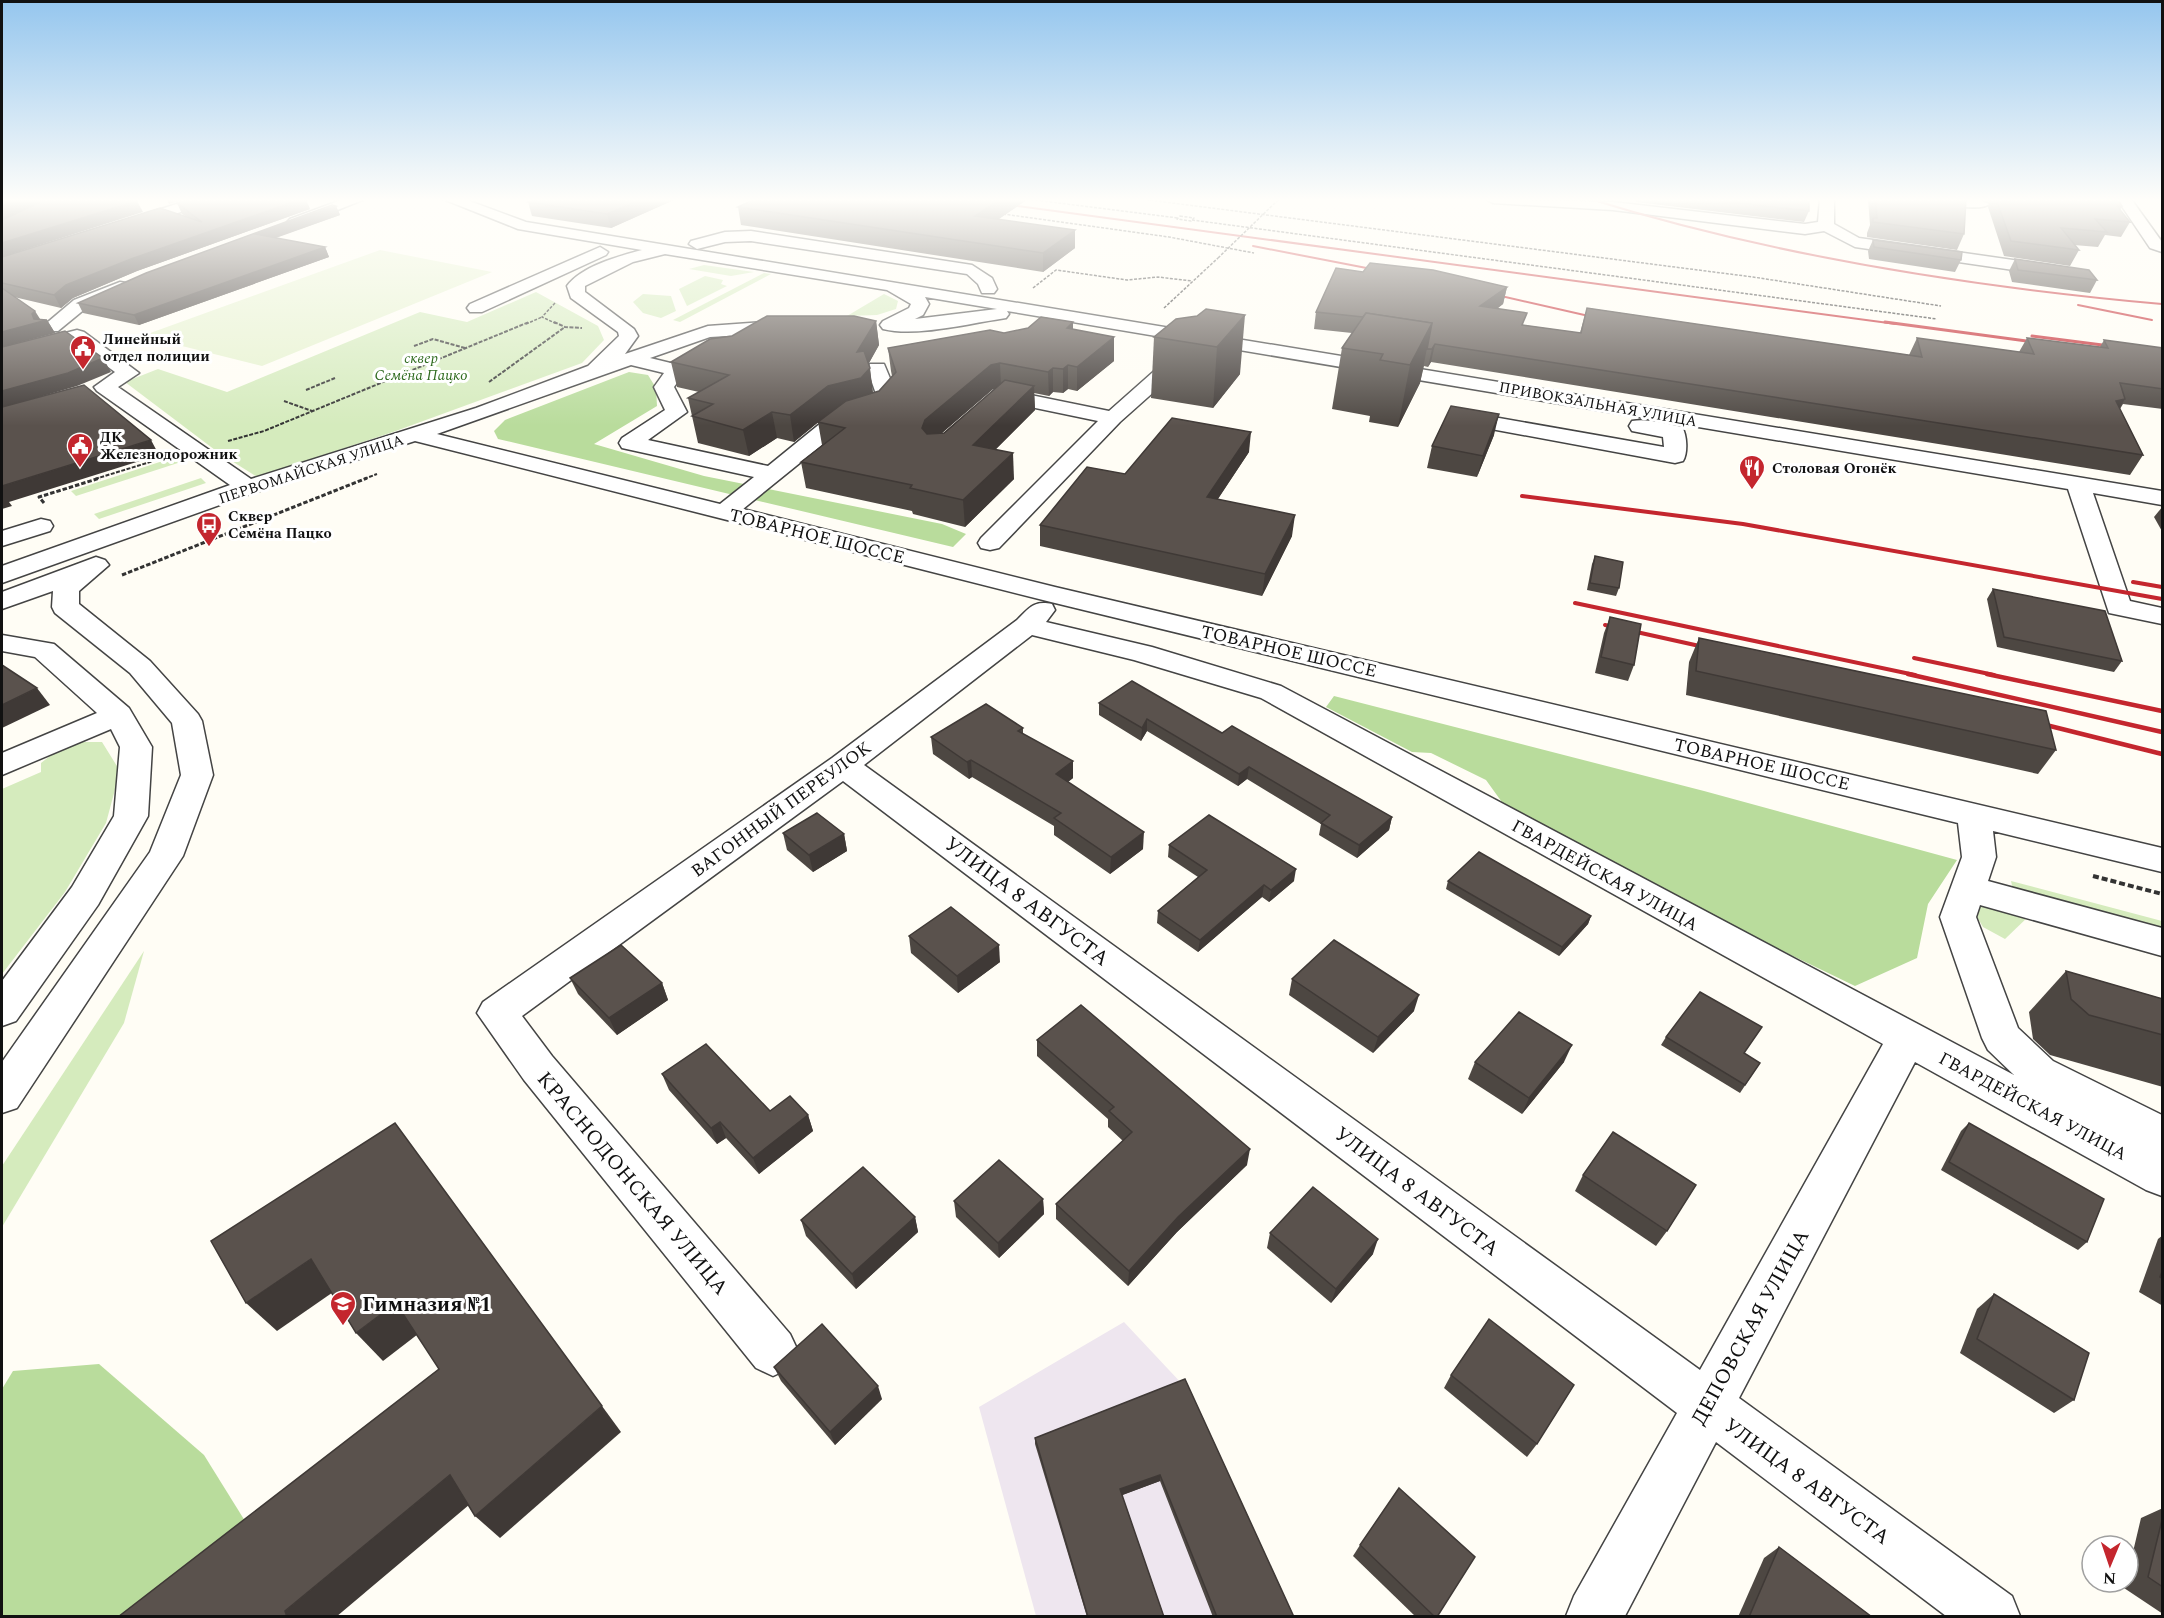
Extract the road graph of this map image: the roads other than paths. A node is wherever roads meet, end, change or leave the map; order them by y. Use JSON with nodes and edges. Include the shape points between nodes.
{"nodes":[{"id":1,"x":551,"y":275,"type":"edge"},
{"id":2,"x":593,"y":275,"type":"edge"},
{"id":3,"x":821,"y":275,"type":"edge"},
{"id":4,"x":931,"y":275,"type":"edge"},
{"id":5,"x":134,"y":282,"type":"edge"},
{"id":6,"x":891,"y":286,"type":"junction"},
{"id":7,"x":987,"y":295,"type":"junction"},
{"id":8,"x":606,"y":305,"type":"junction"},
{"id":9,"x":476,"y":308,"type":"dead end"},
{"id":10,"x":1034,"y":310,"type":"junction"},
{"id":11,"x":647,"y":324,"type":"dead end"},
{"id":12,"x":867,"y":325,"type":"edge"},
{"id":13,"x":889,"y":325,"type":"junction"},
{"id":14,"x":806,"y":326,"type":"edge"},
{"id":15,"x":51,"y":327,"type":"dead end"},
{"id":16,"x":667,"y":327,"type":"dead end"},
{"id":17,"x":748,"y":327,"type":"junction"},
{"id":18,"x":1194,"y":343,"type":"junction"},
{"id":19,"x":2,"y":355,"type":"edge"},
{"id":20,"x":630,"y":359,"type":"junction"},
{"id":21,"x":877,"y":368,"type":"dead end"},
{"id":22,"x":595,"y":370,"type":"junction"},
{"id":23,"x":104,"y":387,"type":"junction"},
{"id":24,"x":81,"y":393,"type":"edge"},
{"id":25,"x":977,"y":417,"type":"edge"},
{"id":26,"x":1113,"y":418,"type":"junction"},
{"id":27,"x":1499,"y":424,"type":"edge"},
{"id":28,"x":417,"y":435,"type":"junction"},
{"id":29,"x":771,"y":474,"type":"junction"},
{"id":30,"x":2078,"y":484,"type":"junction"},
{"id":31,"x":248,"y":488,"type":"junction"},
{"id":32,"x":2163,"y":498,"type":"edge"},
{"id":33,"x":724,"y":513,"type":"junction"},
{"id":34,"x":44,"y":516,"type":"road end"},
{"id":35,"x":2,"y":539,"type":"edge"},
{"id":36,"x":990,"y":543,"type":"dead end"},
{"id":37,"x":107,"y":571,"type":"junction"},
{"id":38,"x":2,"y":575,"type":"edge"},
{"id":39,"x":1055,"y":595,"type":"junction"},
{"id":40,"x":2,"y":601,"type":"edge"},
{"id":41,"x":2163,"y":616,"type":"edge"},
{"id":42,"x":1027,"y":626,"type":"junction"},
{"id":43,"x":2,"y":643,"type":"edge"},
{"id":44,"x":1297,"y":653,"type":"junction"},
{"id":45,"x":1271,"y":692,"type":"junction"},
{"id":46,"x":118,"y":715,"type":"junction"},
{"id":47,"x":2,"y":765,"type":"edge"},
{"id":48,"x":843,"y":765,"type":"junction"},
{"id":49,"x":1974,"y":815,"type":"junction"},
{"id":50,"x":2163,"y":860,"type":"edge"},
{"id":51,"x":1968,"y":889,"type":"junction"},
{"id":52,"x":2163,"y":942,"type":"edge"},
{"id":53,"x":2,"y":1010,"type":"edge"},
{"id":54,"x":497,"y":1013,"type":"joint"},
{"id":55,"x":1908,"y":1039,"type":"junction"},
{"id":56,"x":2,"y":1095,"type":"edge"},
{"id":57,"x":2163,"y":1136,"type":"edge"},
{"id":58,"x":2163,"y":1176,"type":"edge"},
{"id":59,"x":773,"y":1351,"type":"dead end"},
{"id":60,"x":1707,"y":1406,"type":"junction"},
{"id":61,"x":1594,"y":1617,"type":"edge"},
{"id":62,"x":1992,"y":1617,"type":"edge"}],
"edges":[{"from":1,"to":9,"type":"street"},
{"from":2,"to":8,"type":"street","via":[[576,286],[577,294]]},
{"from":3,"to":6,"type":"street","name":"ПРИВОКЗАЛЬНАЯ УЛИЦА"},
{"from":4,"to":7,"type":"street","via":[[971,281]]},
{"from":5,"to":15,"type":"street","via":[[80,304]]},
{"from":6,"to":7,"type":"street","name":"ПРИВОКЗАЛЬНАЯ УЛИЦА"},
{"from":6,"to":13,"type":"street","name":"ПРИВОКЗАЛЬНАЯ УЛИЦА","via":[[920,304],[917,310]]},
{"from":7,"to":10,"type":"street","name":"ПРИВОКЗАЛЬНАЯ УЛИЦА"},
{"from":8,"to":11,"type":"street"},
{"from":8,"to":22,"type":"street","name":"ПЕРВОМАЙСКАЯ УЛИЦА","via":[[629,336]]},
{"from":10,"to":13,"type":"street","name":"ПРИВОКЗАЛЬНАЯ УЛИЦА","via":[[928,324]]},
{"from":10,"to":18,"type":"street","name":"ПРИВОКЗАЛЬНАЯ УЛИЦА","via":[[1145,326]]},
{"from":12,"to":13,"type":"street","name":"ПРИВОКЗАЛЬНАЯ УЛИЦА"},
{"from":14,"to":17,"type":"street"},
{"from":16,"to":17,"type":"street"},
{"from":17,"to":20,"type":"street","via":[[708,332]]},
{"from":18,"to":26,"type":"street"},
{"from":18,"to":27,"type":"street","via":[[1674,432],[1675,456]]},
{"from":18,"to":30,"type":"street","name":"ПРИВОКЗАЛЬНАЯ УЛИЦА"},
{"from":19,"to":23,"type":"street","via":[[77,336],[129,373]]},
{"from":20,"to":22,"type":"street"},
{"from":20,"to":29,"type":"street","via":[[676,370],[664,387],[676,412],[630,443]]},
{"from":21,"to":29,"type":"street","via":[[887,395],[873,410],[840,418]]},
{"from":22,"to":28,"type":"street","name":"ПЕРВОМАЙСКАЯ УЛИЦА"},
{"from":23,"to":24,"type":"street"},
{"from":23,"to":31,"type":"street"},
{"from":25,"to":26,"type":"street","via":[[1001,395]]},
{"from":26,"to":36,"type":"street"},
{"from":28,"to":31,"type":"street","name":"ПЕРВОМАЙСКАЯ УЛИЦА"},
{"from":28,"to":33,"type":"street","name":"ТОВАРНОЕ ШОССЕ"},
{"from":28,"to":37,"type":"street","name":"ПЕРВОМАЙСКАЯ УЛИЦА"},
{"from":29,"to":33,"type":"street"},
{"from":30,"to":32,"type":"street","name":"ПРИВОКЗАЛЬНАЯ УЛИЦА"},
{"from":30,"to":41,"type":"street","via":[[2119,607]]},
{"from":31,"to":38,"type":"street","name":"ПЕРВОМАЙСКАЯ УЛИЦА"},
{"from":33,"to":39,"type":"street","name":"ТОВАРНОЕ ШОССЕ"},
{"from":34,"to":35,"type":"street"},
{"from":37,"to":40,"type":"street","name":"ПЕРВОМАЙСКАЯ УЛИЦА"},
{"from":37,"to":56,"type":"street","via":[[66,588],[65,607],[140,667],[187,721],[197,775],[166,856]]},
{"from":39,"to":42,"type":"street","name":"ВАГОННЫЙ ПЕРЕУЛОК"},
{"from":39,"to":44,"type":"street","name":"ТОВАРНОЕ ШОССЕ"},
{"from":42,"to":45,"type":"street","name":"ГВАРДЕЙСКАЯ УЛИЦА","via":[[1142,653]]},
{"from":42,"to":48,"type":"street","name":"ВАГОННЫЙ ПЕРЕУЛОК"},
{"from":43,"to":46,"type":"street","via":[[44,650]]},
{"from":44,"to":45,"type":"street"},
{"from":44,"to":49,"type":"street","name":"ТОВАРНОЕ ШОССЕ"},
{"from":45,"to":55,"type":"street","name":"ГВАРДЕЙСКАЯ УЛИЦА"},
{"from":46,"to":47,"type":"street"},
{"from":46,"to":53,"type":"street","via":[[136,747],[131,816],[85,896]]},
{"from":48,"to":54,"type":"street","name":"ВАГОННЫЙ ПЕРЕУЛОК"},
{"from":48,"to":60,"type":"street","name":"УЛИЦА 8 АВГУСТА"},
{"from":49,"to":50,"type":"street","name":"ТОВАРНОЕ ШОССЕ"},
{"from":49,"to":51,"type":"street","via":[[1979,857]]},
{"from":51,"to":52,"type":"street"},
{"from":51,"to":57,"type":"street","via":[[1958,917],[2002,1038],[2039,1072]]},
{"from":54,"to":59,"type":"street","name":"КРАСНОДОНСКАЯ УЛИЦА","via":[[538,1068]]},
{"from":55,"to":58,"type":"street","name":"ГВАРДЕЙСКАЯ УЛИЦА"},
{"from":55,"to":60,"type":"street","name":"ДЕПОВСКАЯ УЛИЦА"},
{"from":60,"to":61,"type":"street","name":"ДЕПОВСКАЯ УЛИЦА"},
{"from":60,"to":62,"type":"street","name":"УЛИЦА 8 АВГУСТА"}]}
